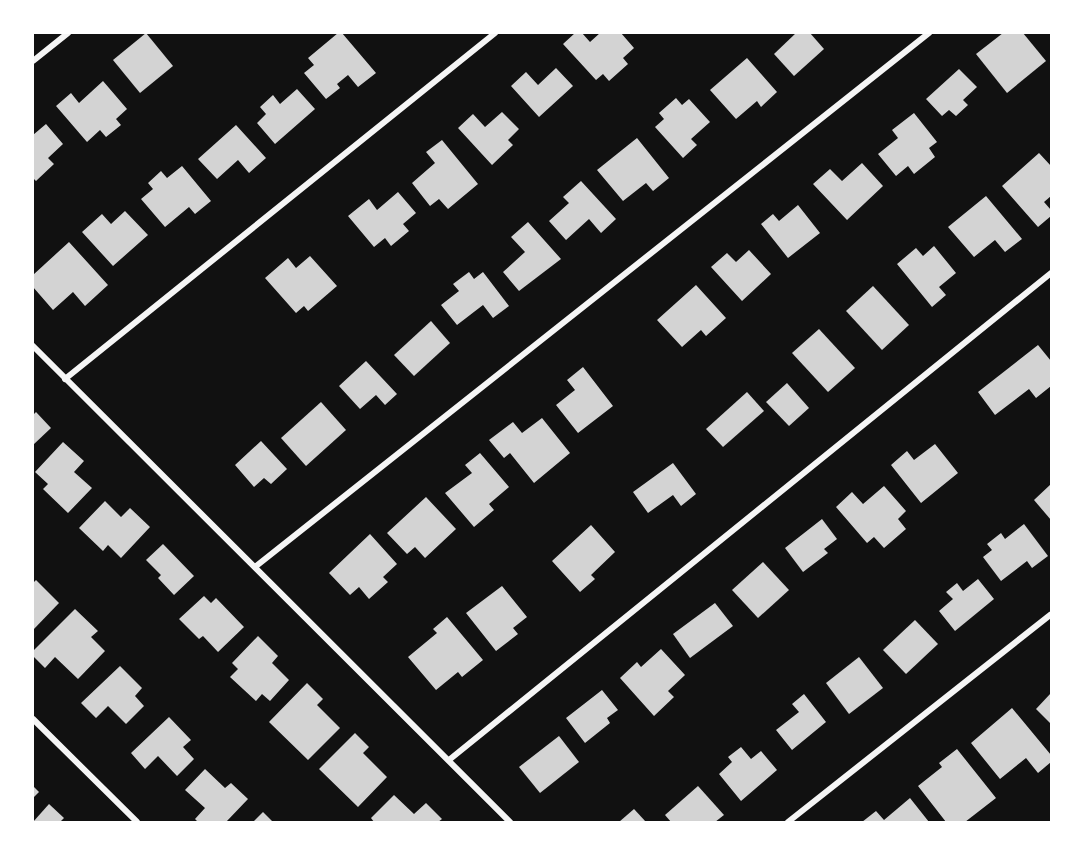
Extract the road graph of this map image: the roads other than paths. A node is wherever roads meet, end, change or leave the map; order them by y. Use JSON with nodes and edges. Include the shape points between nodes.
{"nodes":[{"id":1,"x":68,"y":33,"type":"edge"},
{"id":2,"x":495,"y":33,"type":"edge"},
{"id":3,"x":929,"y":33,"type":"edge"},
{"id":4,"x":33,"y":61,"type":"edge"},
{"id":5,"x":1051,"y":273,"type":"edge"},
{"id":6,"x":33,"y":346,"type":"edge"},
{"id":7,"x":65,"y":379,"type":"junction"},
{"id":8,"x":255,"y":567,"type":"junction"},
{"id":9,"x":1051,"y":614,"type":"edge"},
{"id":10,"x":33,"y":719,"type":"edge"},
{"id":11,"x":448,"y":760,"type":"junction"},
{"id":12,"x":137,"y":822,"type":"edge"},
{"id":13,"x":510,"y":822,"type":"edge"},
{"id":14,"x":788,"y":822,"type":"edge"}],
"edges":[{"from":1,"to":4,"type":"street"},
{"from":2,"to":7,"type":"street"},
{"from":3,"to":8,"type":"street"},
{"from":5,"to":11,"type":"street"},
{"from":6,"to":7,"type":"street"},
{"from":7,"to":8,"type":"street"},
{"from":8,"to":11,"type":"street"},
{"from":9,"to":14,"type":"street"},
{"from":10,"to":12,"type":"street"},
{"from":11,"to":13,"type":"street"}]}
